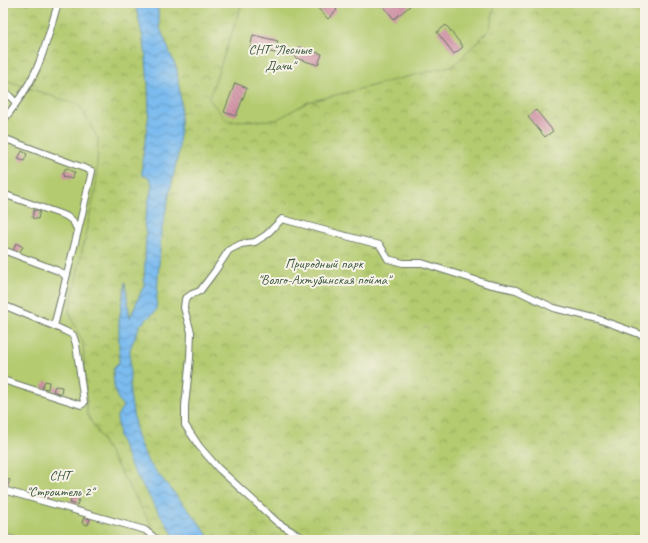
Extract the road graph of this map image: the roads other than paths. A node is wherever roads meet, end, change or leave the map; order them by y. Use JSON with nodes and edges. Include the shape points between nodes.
{"nodes":[{"id":1,"x":58,"y":3,"type":"edge"},
{"id":2,"x":3,"y":90,"type":"edge"},
{"id":3,"x":16,"y":103,"type":"junction"},
{"id":4,"x":3,"y":121,"type":"edge"},
{"id":5,"x":3,"y":138,"type":"edge"},
{"id":6,"x":3,"y":194,"type":"edge"},
{"id":7,"x":78,"y":231,"type":"junction"},
{"id":8,"x":3,"y":250,"type":"edge"},
{"id":9,"x":66,"y":277,"type":"junction"},
{"id":10,"x":3,"y":306,"type":"edge"},
{"id":11,"x":54,"y":326,"type":"junction"},
{"id":12,"x":645,"y":336,"type":"edge"},
{"id":13,"x":3,"y":380,"type":"edge"},
{"id":14,"x":3,"y":490,"type":"edge"},
{"id":15,"x":3,"y":537,"type":"edge"},
{"id":16,"x":14,"y":540,"type":"edge"},
{"id":17,"x":157,"y":540,"type":"edge"},
{"id":18,"x":306,"y":540,"type":"edge"}],
"edges":[{"from":1,"to":3,"type":"street","via":[[39,63]]},
{"from":2,"to":3,"type":"street"},
{"from":3,"to":4,"type":"street"},
{"from":5,"to":7,"type":"street","via":[[92,171]]},
{"from":6,"to":7,"type":"street","via":[[66,216],[73,221]]},
{"from":7,"to":9,"type":"street"},
{"from":8,"to":9,"type":"street","via":[[56,270]]},
{"from":9,"to":11,"type":"street"},
{"from":10,"to":11,"type":"street"},
{"from":11,"to":13,"type":"street","via":[[72,335],[76,344],[83,405]]},
{"from":12,"to":18,"type":"street","via":[[598,319],[554,308],[516,290],[422,263],[403,264],[388,259],[380,246],[282,219],[266,236],[229,250],[200,291],[185,299],[184,308],[191,332],[185,425],[218,468],[278,523]]},
{"from":14,"to":17,"type":"street","via":[[145,530]]},
{"from":15,"to":16,"type":"street"}]}
